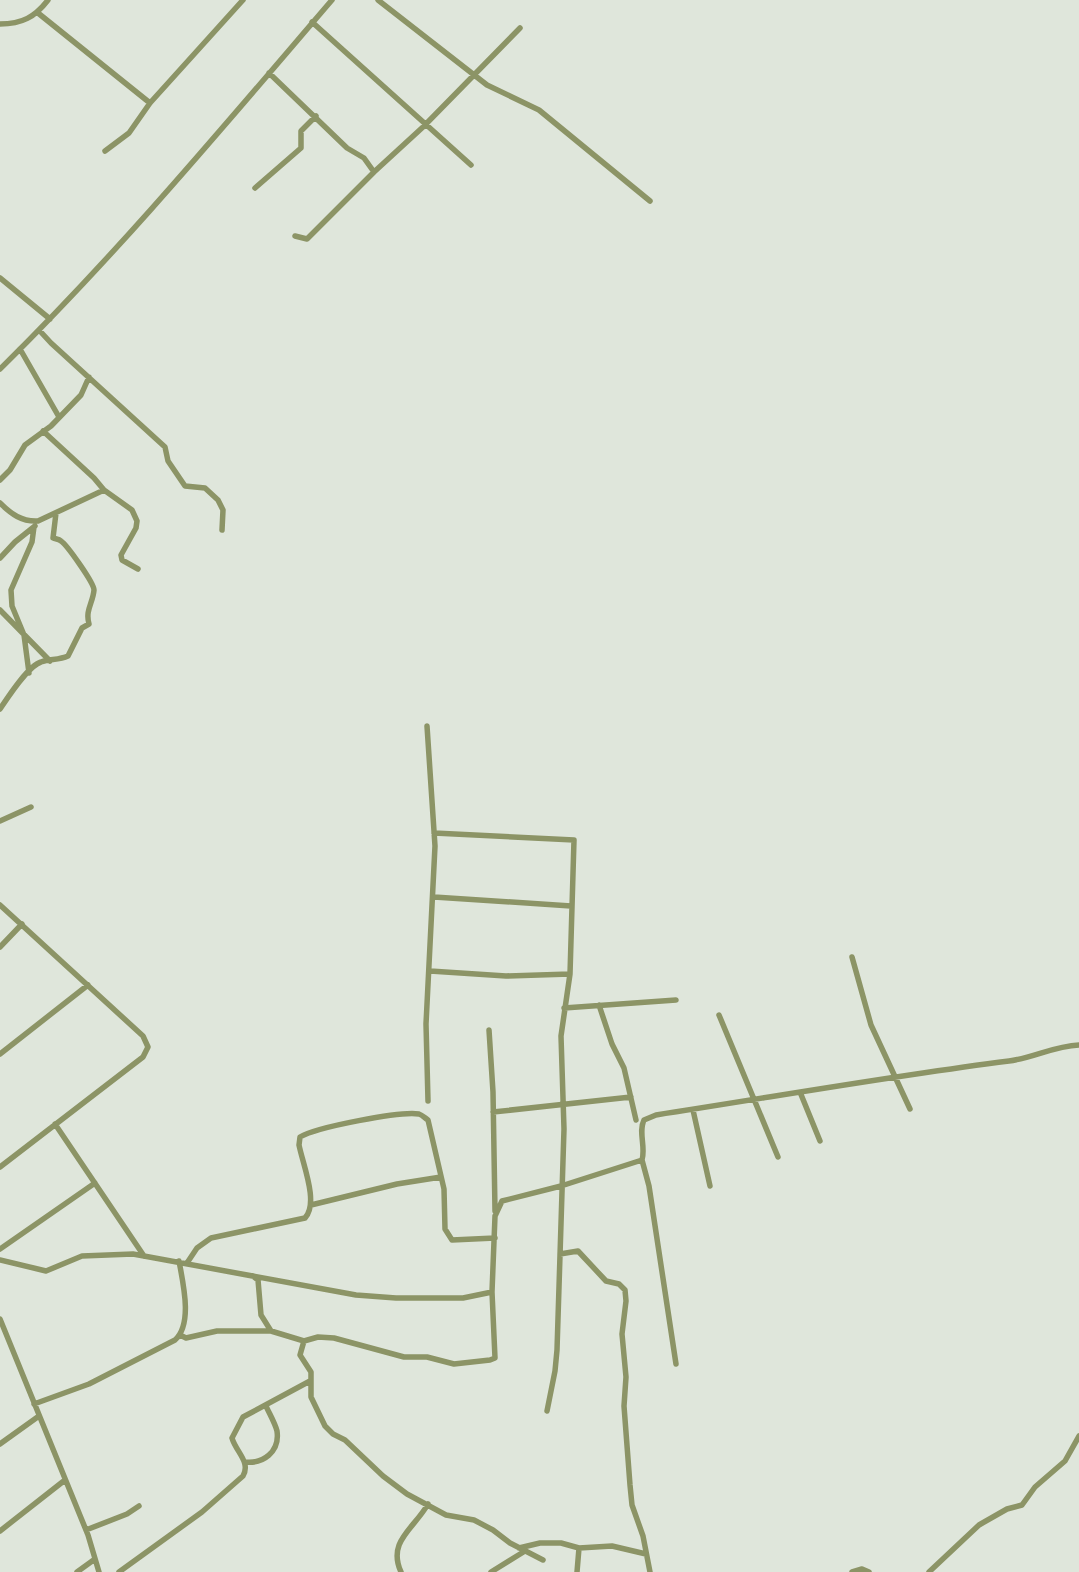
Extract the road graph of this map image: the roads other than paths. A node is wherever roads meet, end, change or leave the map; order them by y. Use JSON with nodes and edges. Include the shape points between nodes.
{"nodes":[{"id":1,"x":48,"y":0,"type":"edge"},
{"id":2,"x":243,"y":0,"type":"edge"},
{"id":3,"x":332,"y":0,"type":"edge"},
{"id":4,"x":378,"y":0,"type":"edge"},
{"id":5,"x":38,"y":13,"type":"junction"},
{"id":6,"x":312,"y":22,"type":"junction"},
{"id":7,"x":0,"y":24,"type":"edge"},
{"id":8,"x":520,"y":28,"type":"dead end"},
{"id":9,"x":269,"y":73,"type":"junction"},
{"id":10,"x":474,"y":75,"type":"junction"},
{"id":11,"x":150,"y":103,"type":"junction"},
{"id":12,"x":316,"y":116,"type":"junction"},
{"id":13,"x":425,"y":124,"type":"junction"},
{"id":14,"x":104,"y":151,"type":"dead end"},
{"id":15,"x":471,"y":165,"type":"dead end"},
{"id":16,"x":374,"y":172,"type":"junction"},
{"id":17,"x":254,"y":188,"type":"dead end"},
{"id":18,"x":650,"y":202,"type":"dead end"},
{"id":19,"x":295,"y":236,"type":"dead end"},
{"id":20,"x":0,"y":278,"type":"edge"},
{"id":21,"x":50,"y":319,"type":"junction"},
{"id":22,"x":39,"y":330,"type":"junction"},
{"id":23,"x":20,"y":350,"type":"junction"},
{"id":24,"x":0,"y":369,"type":"edge"},
{"id":25,"x":88,"y":377,"type":"junction"},
{"id":26,"x":59,"y":417,"type":"junction"},
{"id":27,"x":42,"y":431,"type":"junction"},
{"id":28,"x":0,"y":480,"type":"edge"},
{"id":29,"x":104,"y":490,"type":"junction"},
{"id":30,"x":0,"y":503,"type":"edge"},
{"id":31,"x":56,"y":513,"type":"junction"},
{"id":32,"x":38,"y":521,"type":"junction"},
{"id":33,"x":34,"y":527,"type":"junction"},
{"id":34,"x":222,"y":530,"type":"dead end"},
{"id":35,"x":0,"y":558,"type":"edge"},
{"id":36,"x":138,"y":570,"type":"dead end"},
{"id":37,"x":0,"y":610,"type":"edge"},
{"id":38,"x":24,"y":635,"type":"junction"},
{"id":39,"x":50,"y":661,"type":"junction"},
{"id":40,"x":28,"y":673,"type":"junction"},
{"id":41,"x":0,"y":709,"type":"edge"},
{"id":42,"x":427,"y":726,"type":"dead end"},
{"id":43,"x":31,"y":806,"type":"dead end"},
{"id":44,"x":0,"y":821,"type":"edge"},
{"id":45,"x":434,"y":833,"type":"junction"},
{"id":46,"x":434,"y":897,"type":"junction"},
{"id":47,"x":0,"y":905,"type":"edge"},
{"id":48,"x":570,"y":906,"type":"junction"},
{"id":49,"x":22,"y":924,"type":"junction"},
{"id":50,"x":0,"y":947,"type":"edge"},
{"id":51,"x":852,"y":957,"type":"dead end"},
{"id":52,"x":430,"y":971,"type":"junction"},
{"id":53,"x":570,"y":974,"type":"junction"},
{"id":54,"x":88,"y":985,"type":"junction"},
{"id":55,"x":676,"y":1000,"type":"dead end"},
{"id":56,"x":599,"y":1005,"type":"junction"},
{"id":57,"x":564,"y":1008,"type":"junction"},
{"id":58,"x":718,"y":1016,"type":"dead end"},
{"id":59,"x":489,"y":1030,"type":"dead end"},
{"id":60,"x":1079,"y":1045,"type":"edge"},
{"id":61,"x":0,"y":1054,"type":"edge"},
{"id":62,"x":893,"y":1077,"type":"junction"},
{"id":63,"x":800,"y":1092,"type":"junction"},
{"id":64,"x":632,"y":1097,"type":"junction"},
{"id":65,"x":754,"y":1100,"type":"junction"},
{"id":66,"x":428,"y":1101,"type":"dead end"},
{"id":67,"x":564,"y":1104,"type":"junction"},
{"id":68,"x":910,"y":1109,"type":"dead end"},
{"id":69,"x":693,"y":1110,"type":"junction"},
{"id":70,"x":493,"y":1112,"type":"junction"},
{"id":71,"x":636,"y":1120,"type":"dead end"},
{"id":72,"x":55,"y":1124,"type":"junction"},
{"id":73,"x":820,"y":1141,"type":"dead end"},
{"id":74,"x":778,"y":1157,"type":"dead end"},
{"id":75,"x":642,"y":1160,"type":"junction"},
{"id":76,"x":0,"y":1167,"type":"edge"},
{"id":77,"x":441,"y":1177,"type":"junction"},
{"id":78,"x":95,"y":1183,"type":"junction"},
{"id":79,"x":561,"y":1186,"type":"junction"},
{"id":80,"x":710,"y":1186,"type":"dead end"},
{"id":81,"x":311,"y":1205,"type":"junction"},
{"id":82,"x":495,"y":1216,"type":"junction"},
{"id":83,"x":495,"y":1238,"type":"junction"},
{"id":84,"x":0,"y":1249,"type":"edge"},
{"id":85,"x":560,"y":1254,"type":"junction"},
{"id":86,"x":144,"y":1256,"type":"junction"},
{"id":87,"x":0,"y":1260,"type":"edge"},
{"id":88,"x":179,"y":1261,"type":"junction"},
{"id":89,"x":187,"y":1263,"type":"junction"},
{"id":90,"x":251,"y":1275,"type":"junction"},
{"id":91,"x":492,"y":1292,"type":"junction"},
{"id":92,"x":0,"y":1320,"type":"edge"},
{"id":93,"x":271,"y":1331,"type":"junction"},
{"id":94,"x":180,"y":1335,"type":"junction"},
{"id":95,"x":304,"y":1342,"type":"junction"},
{"id":96,"x":676,"y":1364,"type":"dead end"},
{"id":97,"x":310,"y":1381,"type":"junction"},
{"id":98,"x":34,"y":1404,"type":"junction"},
{"id":99,"x":266,"y":1406,"type":"junction"},
{"id":100,"x":547,"y":1411,"type":"dead end"},
{"id":101,"x":39,"y":1416,"type":"junction"},
{"id":102,"x":1079,"y":1436,"type":"edge"},
{"id":103,"x":0,"y":1444,"type":"edge"},
{"id":104,"x":245,"y":1462,"type":"junction"},
{"id":105,"x":65,"y":1480,"type":"junction"},
{"id":106,"x":428,"y":1504,"type":"junction"},
{"id":107,"x":139,"y":1506,"type":"dead end"},
{"id":108,"x":86,"y":1530,"type":"junction"},
{"id":109,"x":0,"y":1531,"type":"edge"},
{"id":110,"x":579,"y":1548,"type":"junction"},
{"id":111,"x":522,"y":1549,"type":"junction"},
{"id":112,"x":646,"y":1554,"type":"junction"},
{"id":113,"x":95,"y":1559,"type":"junction"},
{"id":114,"x":543,"y":1560,"type":"dead end"},
{"id":115,"x":77,"y":1572,"type":"edge"},
{"id":116,"x":99,"y":1572,"type":"edge"},
{"id":117,"x":119,"y":1572,"type":"edge"},
{"id":118,"x":401,"y":1572,"type":"edge"},
{"id":119,"x":491,"y":1572,"type":"edge"},
{"id":120,"x":577,"y":1572,"type":"edge"},
{"id":121,"x":650,"y":1572,"type":"edge"},
{"id":122,"x":852,"y":1572,"type":"edge"},
{"id":123,"x":869,"y":1572,"type":"edge"},
{"id":124,"x":929,"y":1572,"type":"edge"}],
"edges":[{"from":1,"to":5,"type":"street"},
{"from":2,"to":11,"type":"street"},
{"from":3,"to":6,"type":"street"},
{"from":4,"to":10,"type":"street"},
{"from":5,"to":7,"type":"street","via":[[13,24]]},
{"from":5,"to":11,"type":"street"},
{"from":6,"to":9,"type":"street"},
{"from":6,"to":13,"type":"street"},
{"from":8,"to":10,"type":"street"},
{"from":9,"to":12,"type":"street"},
{"from":9,"to":21,"type":"street"},
{"from":10,"to":13,"type":"street"},
{"from":10,"to":18,"type":"street","via":[[496,91],[539,110]]},
{"from":11,"to":14,"type":"street","via":[[130,133]]},
{"from":12,"to":16,"type":"street","via":[[347,148],[364,158]]},
{"from":12,"to":17,"type":"street","via":[[301,131],[301,148]]},
{"from":13,"to":15,"type":"street"},
{"from":13,"to":16,"type":"street"},
{"from":16,"to":19,"type":"street","via":[[307,239]]},
{"from":20,"to":21,"type":"street"},
{"from":21,"to":22,"type":"street"},
{"from":22,"to":23,"type":"street"},
{"from":22,"to":25,"type":"street"},
{"from":23,"to":24,"type":"street"},
{"from":23,"to":26,"type":"street"},
{"from":25,"to":26,"type":"street","via":[[81,395]]},
{"from":25,"to":34,"type":"street","via":[[165,447],[168,461],[185,486],[205,488],[218,500],[223,510]]},
{"from":26,"to":27,"type":"street"},
{"from":27,"to":28,"type":"street","via":[[25,445]]},
{"from":27,"to":29,"type":"street"},
{"from":29,"to":31,"type":"street"},
{"from":29,"to":36,"type":"street","via":[[135,515],[136,528],[121,555],[122,560]]},
{"from":30,"to":32,"type":"street","via":[[16,517]]},
{"from":31,"to":32,"type":"street"},
{"from":31,"to":39,"type":"street","via":[[53,538],[61,541],[94,589],[86,615],[89,624],[82,628],[68,656]]},
{"from":32,"to":33,"type":"street"},
{"from":33,"to":35,"type":"street"},
{"from":33,"to":38,"type":"street","via":[[32,542],[11,590],[12,606]]},
{"from":37,"to":38,"type":"street"},
{"from":38,"to":39,"type":"street"},
{"from":38,"to":40,"type":"street"},
{"from":39,"to":40,"type":"street","via":[[40,662]]},
{"from":40,"to":41,"type":"street"},
{"from":42,"to":45,"type":"street"},
{"from":43,"to":44,"type":"street"},
{"from":45,"to":46,"type":"street"},
{"from":45,"to":48,"type":"street","via":[[574,840]]},
{"from":46,"to":48,"type":"street"},
{"from":46,"to":52,"type":"street"},
{"from":47,"to":49,"type":"street"},
{"from":48,"to":53,"type":"street"},
{"from":49,"to":50,"type":"street"},
{"from":49,"to":54,"type":"street"},
{"from":51,"to":62,"type":"street","via":[[871,1025]]},
{"from":52,"to":53,"type":"street","via":[[506,976]]},
{"from":52,"to":66,"type":"street","via":[[425,1053]]},
{"from":53,"to":57,"type":"street"},
{"from":54,"to":61,"type":"street"},
{"from":54,"to":72,"type":"street","via":[[143,1036],[148,1047],[143,1058]]},
{"from":55,"to":56,"type":"street"},
{"from":56,"to":57,"type":"street"},
{"from":56,"to":64,"type":"street"},
{"from":57,"to":67,"type":"street","via":[[561,1036]]},
{"from":58,"to":65,"type":"street"},
{"from":59,"to":70,"type":"street"},
{"from":60,"to":62,"type":"street","via":[[1048,1050],[1032,1058]]},
{"from":62,"to":63,"type":"street"},
{"from":62,"to":68,"type":"street"},
{"from":63,"to":65,"type":"street"},
{"from":63,"to":73,"type":"street"},
{"from":64,"to":67,"type":"street"},
{"from":64,"to":71,"type":"street"},
{"from":65,"to":69,"type":"street"},
{"from":65,"to":74,"type":"street"},
{"from":67,"to":70,"type":"street"},
{"from":67,"to":79,"type":"street"},
{"from":69,"to":75,"type":"street","via":[[644,1120],[641,1126]]},
{"from":69,"to":80,"type":"street"},
{"from":70,"to":82,"type":"street"},
{"from":72,"to":76,"type":"street"},
{"from":72,"to":78,"type":"street"},
{"from":75,"to":79,"type":"street"},
{"from":75,"to":96,"type":"street","via":[[649,1186]]},
{"from":77,"to":81,"type":"street"},
{"from":77,"to":81,"type":"street","via":[[428,1120],[420,1114],[308,1132],[300,1136],[299,1145]]},
{"from":77,"to":83,"type":"street","via":[[445,1229],[452,1240]]},
{"from":78,"to":84,"type":"street"},
{"from":78,"to":86,"type":"street"},
{"from":79,"to":82,"type":"street","via":[[502,1201]]},
{"from":79,"to":85,"type":"street"},
{"from":81,"to":89,"type":"street","via":[[311,1212],[304,1218],[211,1238],[197,1248]]},
{"from":82,"to":83,"type":"street"},
{"from":83,"to":91,"type":"street"},
{"from":85,"to":100,"type":"street","via":[[556,1371]]},
{"from":85,"to":112,"type":"street","via":[[578,1251],[606,1281],[619,1284],[625,1290],[622,1334],[630,1486]]},
{"from":86,"to":87,"type":"street","via":[[82,1256],[46,1270]]},
{"from":86,"to":88,"type":"street"},
{"from":88,"to":89,"type":"street"},
{"from":88,"to":94,"type":"street","via":[[185,1294],[184,1326]]},
{"from":89,"to":90,"type":"street"},
{"from":90,"to":91,"type":"street","via":[[396,1298],[464,1298]]},
{"from":90,"to":93,"type":"street","via":[[258,1280],[261,1315]]},
{"from":91,"to":95,"type":"street","via":[[496,1358],[490,1360],[454,1364],[427,1357],[404,1357],[334,1338],[318,1337]]},
{"from":92,"to":98,"type":"street"},
{"from":93,"to":94,"type":"street","via":[[216,1331],[186,1338]]},
{"from":93,"to":95,"type":"street"},
{"from":94,"to":98,"type":"street","via":[[89,1384]]},
{"from":95,"to":97,"type":"street","via":[[300,1355],[311,1372]]},
{"from":97,"to":99,"type":"street"},
{"from":97,"to":106,"type":"street","via":[[311,1397],[325,1426],[395,1485]]},
{"from":98,"to":101,"type":"street"},
{"from":99,"to":104,"type":"street","via":[[243,1418],[232,1438]]},
{"from":99,"to":104,"type":"street","via":[[277,1432],[276,1444],[262,1461]]},
{"from":101,"to":103,"type":"street"},
{"from":101,"to":105,"type":"street"},
{"from":102,"to":124,"type":"street","via":[[1065,1461],[1036,1487],[1022,1505],[978,1525]]},
{"from":104,"to":117,"type":"street","via":[[243,1476],[210,1507]]},
{"from":105,"to":108,"type":"street"},
{"from":105,"to":109,"type":"street"},
{"from":106,"to":111,"type":"street","via":[[446,1515],[474,1520]]},
{"from":106,"to":118,"type":"street","via":[[396,1549],[396,1563]]},
{"from":107,"to":108,"type":"street"},
{"from":108,"to":113,"type":"street"},
{"from":110,"to":111,"type":"street","via":[[561,1543],[540,1543]]},
{"from":110,"to":112,"type":"street","via":[[612,1546]]},
{"from":110,"to":120,"type":"street"},
{"from":111,"to":114,"type":"street"},
{"from":111,"to":119,"type":"street"},
{"from":112,"to":121,"type":"street"},
{"from":113,"to":115,"type":"street"},
{"from":113,"to":116,"type":"street"},
{"from":122,"to":123,"type":"street"}]}
